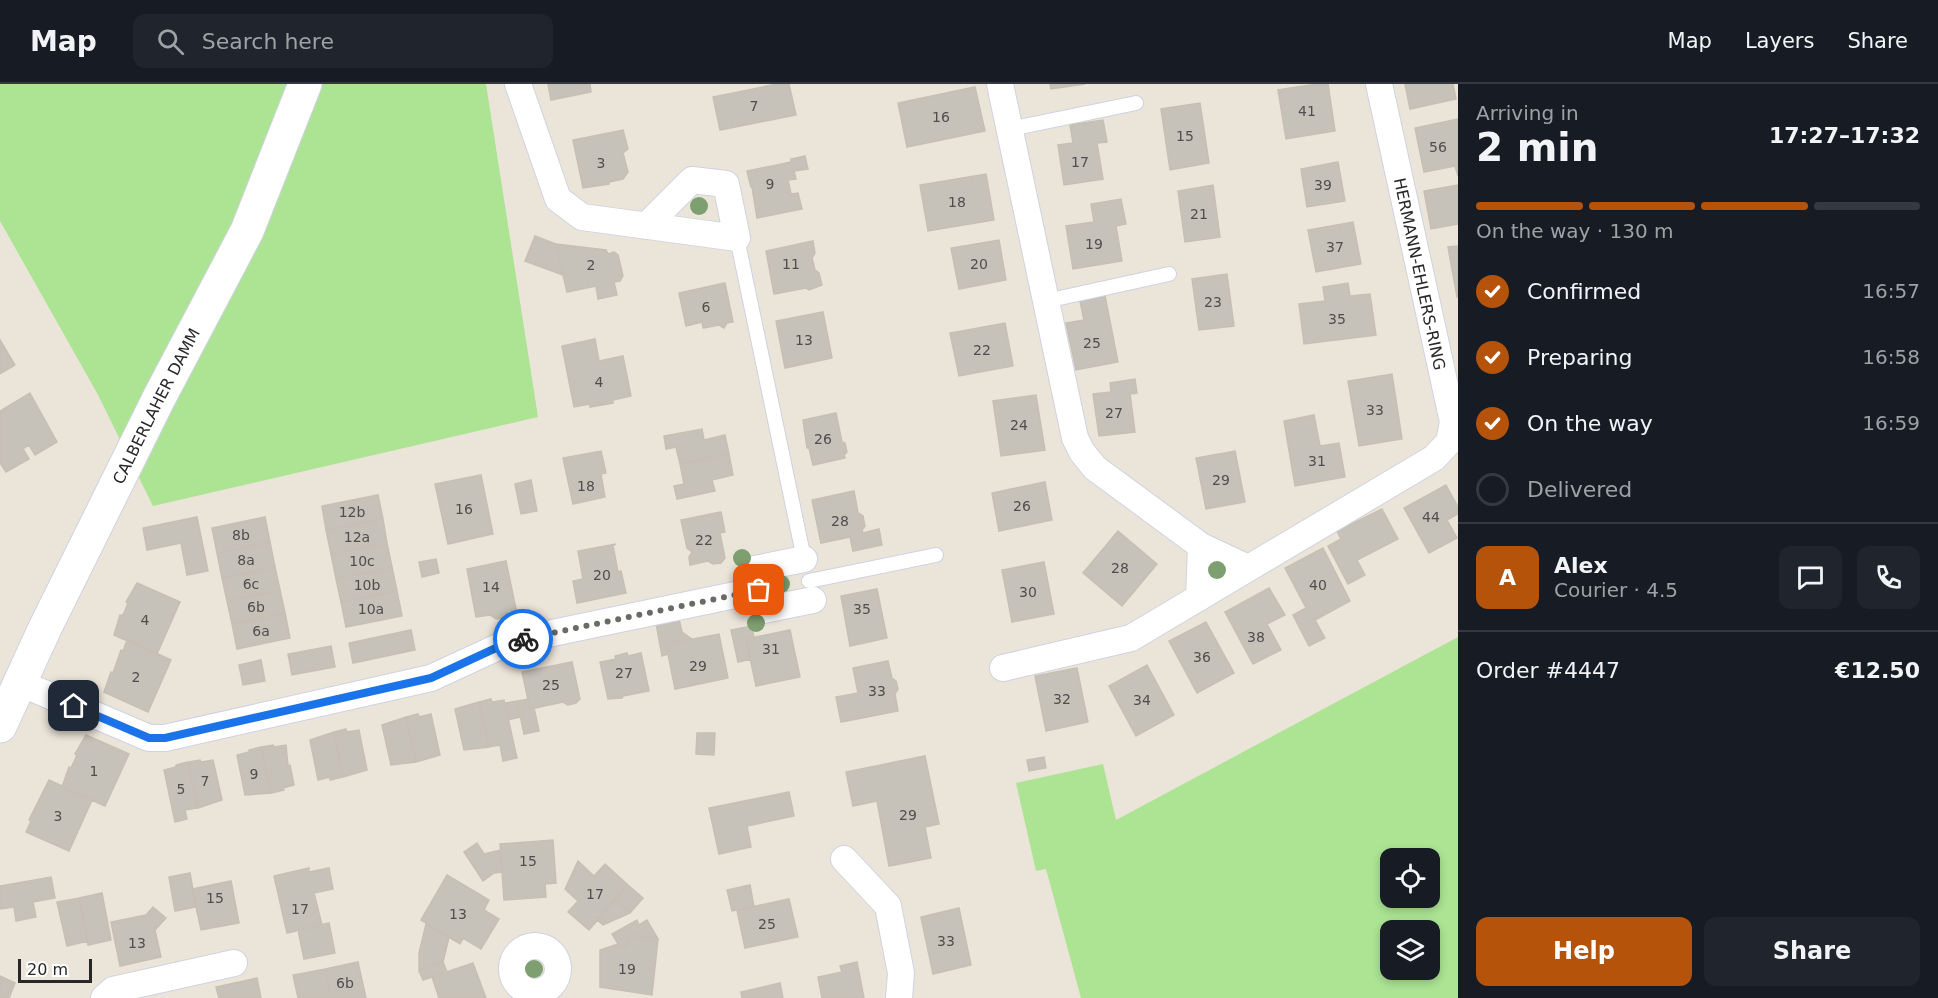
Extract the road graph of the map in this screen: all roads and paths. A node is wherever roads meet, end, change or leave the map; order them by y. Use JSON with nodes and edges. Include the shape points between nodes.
{"nodes":[{"id":1,"x":305,"y":84,"type":"edge"},
{"id":2,"x":518,"y":84,"type":"edge"},
{"id":3,"x":1000,"y":84,"type":"edge"},
{"id":4,"x":1379,"y":84,"type":"edge"},
{"id":5,"x":1136,"y":103,"type":"dead end"},
{"id":6,"x":1010,"y":129,"type":"junction"},
{"id":7,"x":646,"y":226,"type":"junction"},
{"id":8,"x":737,"y":238,"type":"junction"},
{"id":9,"x":1169,"y":274,"type":"dead end"},
{"id":10,"x":1046,"y":302,"type":"junction"},
{"id":11,"x":1201,"y":546,"type":"junction"},
{"id":12,"x":936,"y":555,"type":"dead end"},
{"id":13,"x":1248,"y":568,"type":"junction"},
{"id":14,"x":809,"y":580,"type":"junction"},
{"id":15,"x":759,"y":590,"type":"junction"},
{"id":16,"x":1198,"y":598,"type":"junction"},
{"id":17,"x":1003,"y":668,"type":"dead end"},
{"id":18,"x":20,"y":683,"type":"junction"},
{"id":19,"x":0,"y":726,"type":"edge"},
{"id":20,"x":844,"y":859,"type":"dead end"},
{"id":21,"x":234,"y":963,"type":"dead end"},
{"id":22,"x":104,"y":998,"type":"edge"},
{"id":23,"x":899,"y":998,"type":"edge"}],
"edges":[{"from":1,"to":18,"type":"street","name":"CALBERLAHER DAMM","via":[[247,231],[159,398]]},
{"from":2,"to":7,"type":"street","via":[[558,199],[582,218]]},
{"from":3,"to":6,"type":"street"},
{"from":4,"to":13,"type":"street","name":"HERMANN-EHLERS-RING","via":[[1453,422],[1449,442],[1434,458]]},
{"from":5,"to":6,"type":"lane"},
{"from":6,"to":10,"type":"street"},
{"from":7,"to":8,"type":"street"},
{"from":7,"to":8,"type":"street","via":[[692,180],[726,184]]},
{"from":8,"to":14,"type":"lane"},
{"from":9,"to":10,"type":"lane"},
{"from":10,"to":11,"type":"street","via":[[1074,438],[1082,452],[1095,468]]},
{"from":11,"to":13,"type":"street"},
{"from":11,"to":16,"type":"street"},
{"from":12,"to":14,"type":"lane"},
{"from":13,"to":16,"type":"street","name":"HERMANN-EHLERS-RING"},
{"from":14,"to":15,"type":"street","via":[[764,610]]},
{"from":14,"to":15,"type":"street","via":[[755,569]]},
{"from":15,"to":18,"type":"street","via":[[509,642],[431,678],[165,738],[149,738]]},
{"from":16,"to":17,"type":"street","name":"HERMANN-EHLERS-RING","via":[[1131,638]]},
{"from":18,"to":19,"type":"street","name":"CALBERLAHER DAMM"},
{"from":20,"to":23,"type":"street","via":[[888,906],[900,973]]},
{"from":21,"to":22,"type":"street","via":[[113,990]]}]}
